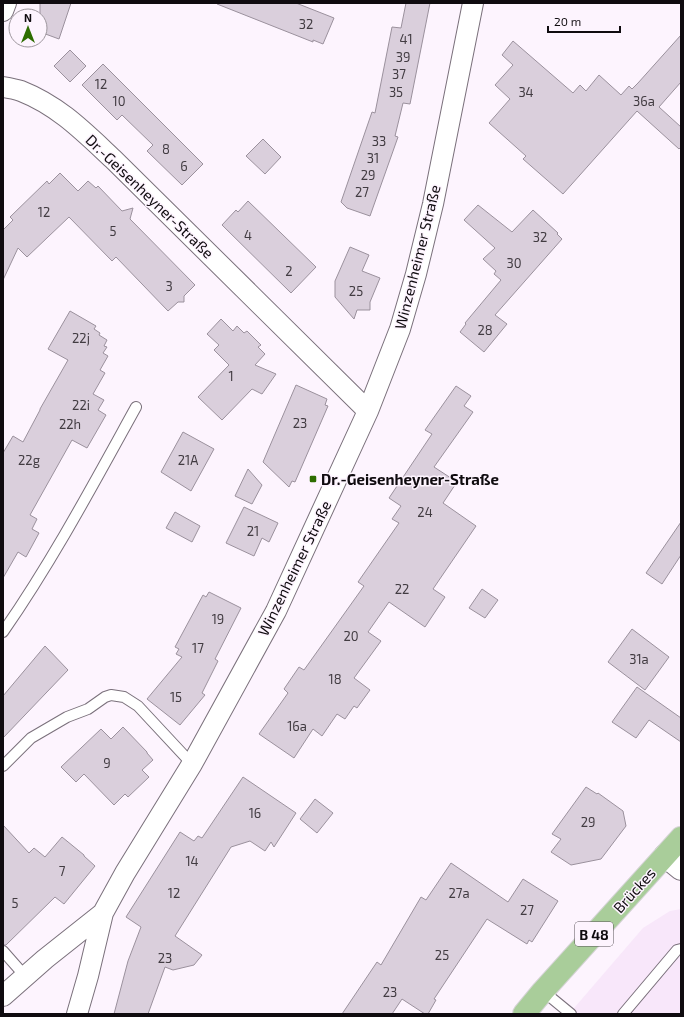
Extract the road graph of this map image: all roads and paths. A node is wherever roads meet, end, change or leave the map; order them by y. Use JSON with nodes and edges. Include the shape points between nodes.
{"nodes":[{"id":1,"x":6,"y":3,"type":"edge"},
{"id":2,"x":474,"y":3,"type":"edge"},
{"id":3,"x":3,"y":10,"type":"edge"},
{"id":4,"x":3,"y":87,"type":"edge"},
{"id":5,"x":136,"y":407,"type":"dead end"},
{"id":6,"x":368,"y":411,"type":"junction"},
{"id":7,"x":3,"y":632,"type":"edge"},
{"id":8,"x":192,"y":764,"type":"junction"},
{"id":9,"x":3,"y":766,"type":"edge"},
{"id":10,"x":681,"y":838,"type":"edge"},
{"id":11,"x":673,"y":862,"type":"edge"},
{"id":12,"x":103,"y":913,"type":"junction"},
{"id":13,"x":681,"y":949,"type":"edge"},
{"id":14,"x":3,"y":951,"type":"edge"},
{"id":15,"x":25,"y":976,"type":"junction"},
{"id":16,"x":543,"y":991,"type":"junction"},
{"id":17,"x":3,"y":996,"type":"edge"},
{"id":18,"x":77,"y":1014,"type":"edge"},
{"id":19,"x":524,"y":1014,"type":"edge"},
{"id":20,"x":571,"y":1014,"type":"edge"},
{"id":21,"x":623,"y":1014,"type":"edge"}],
"edges":[{"from":1,"to":3,"type":"street"},
{"from":2,"to":6,"type":"street","name":"Winzenheimer Straße","via":[[416,274],[400,329]]},
{"from":4,"to":6,"type":"street","name":"Dr.-Geisenheyner-Straße","via":[[20,91],[48,104],[73,122]]},
{"from":5,"to":7,"type":"lane","via":[[69,528]]},
{"from":6,"to":8,"type":"street","name":"Winzenheimer Straße","via":[[276,611]]},
{"from":8,"to":9,"type":"lane","via":[[138,706],[124,697],[112,695],[31,738]]},
{"from":8,"to":12,"type":"street","name":"Winzenheimer Straße"},
{"from":10,"to":11,"type":"main road","name":"Brückes","number":"B 48"},
{"from":11,"to":16,"type":"main road","name":"Brückes","number":"B 48"},
{"from":12,"to":15,"type":"street","name":"Winzenheimer Straße"},
{"from":12,"to":18,"type":"street"},
{"from":13,"to":21,"type":"lane","via":[[677,950]]},
{"from":14,"to":15,"type":"lane"},
{"from":15,"to":17,"type":"street","name":"Winzenheimer Straße"},
{"from":16,"to":19,"type":"main road","name":"Brückes","number":"B 48"},
{"from":16,"to":20,"type":"lane"}]}
